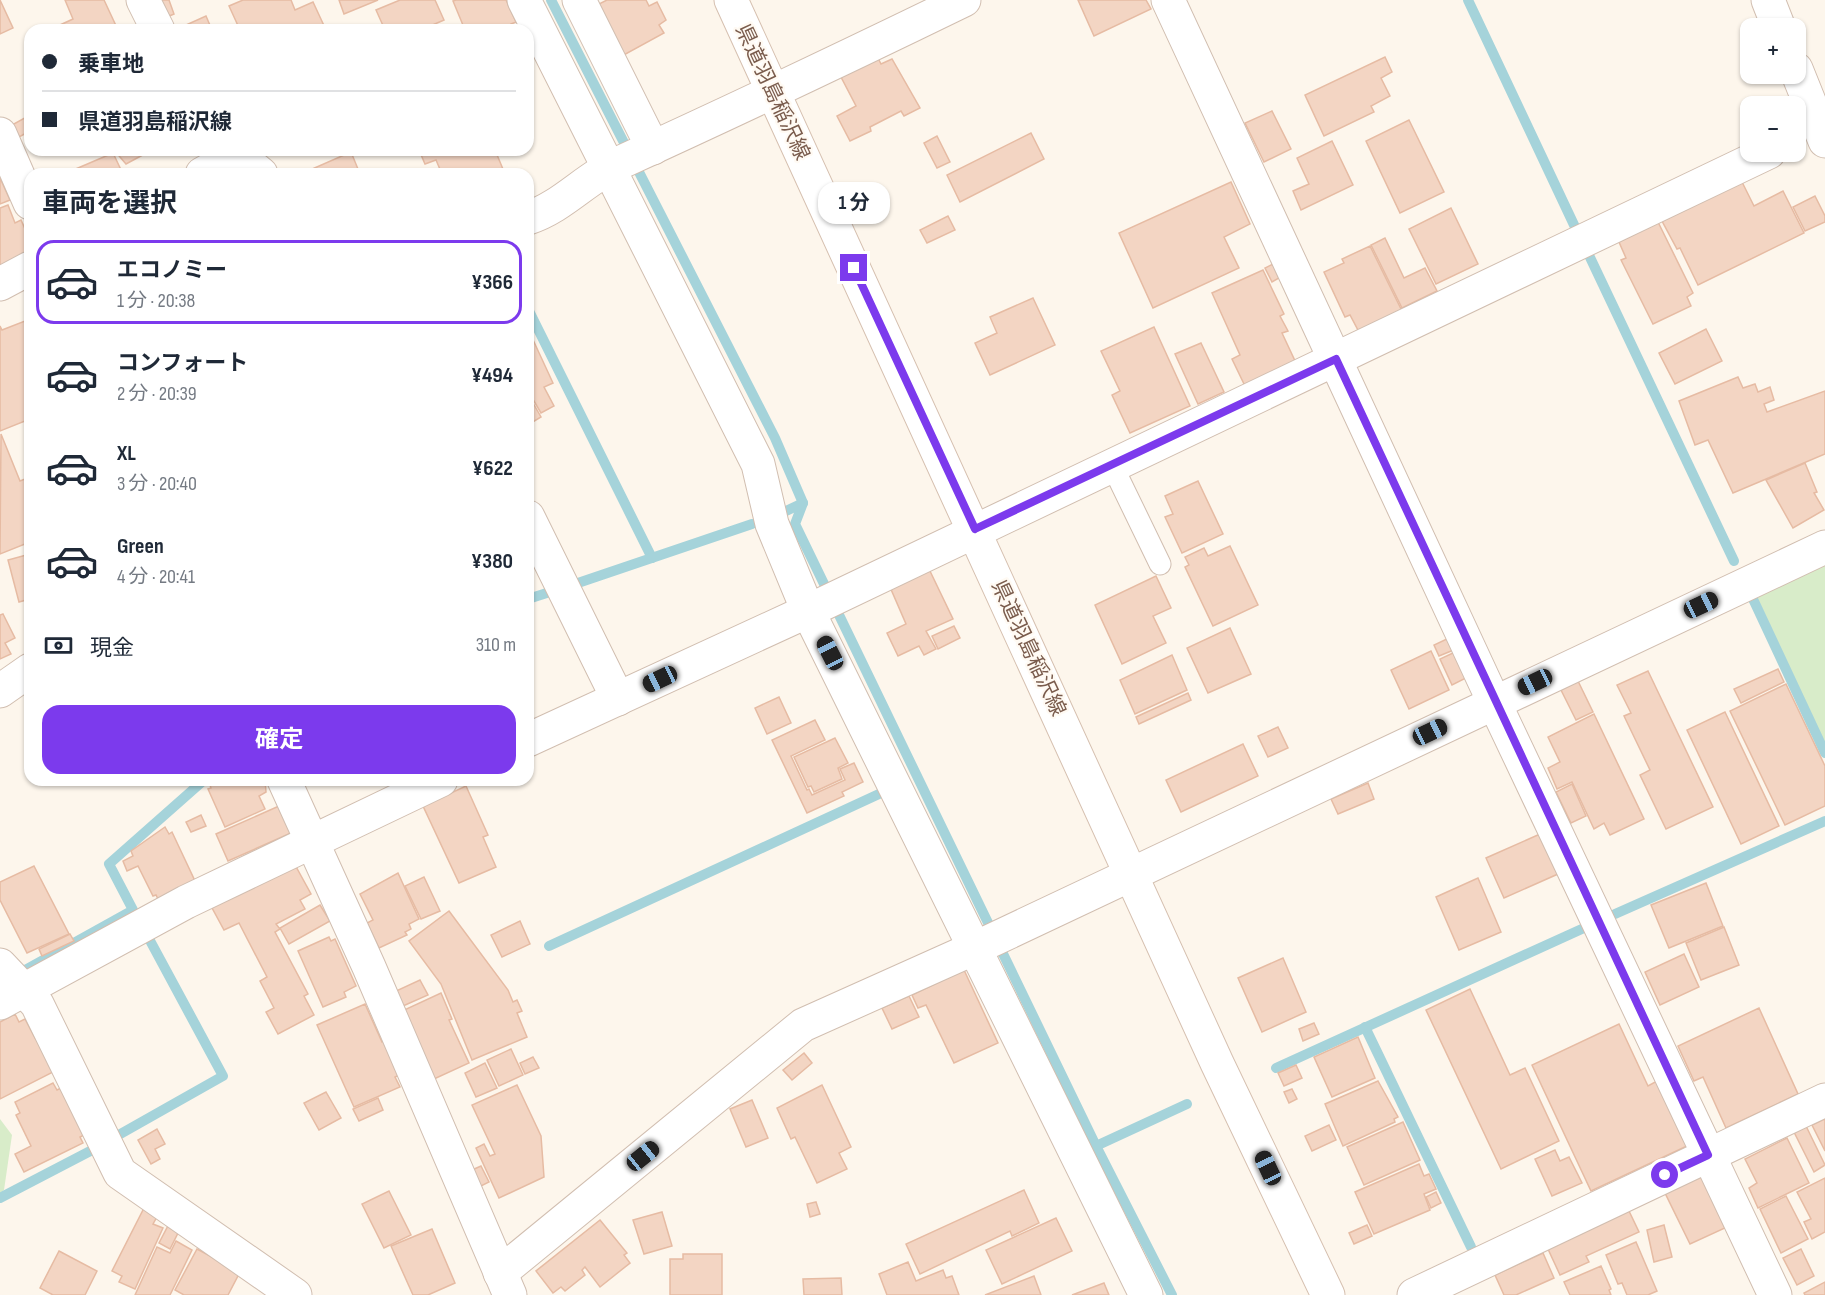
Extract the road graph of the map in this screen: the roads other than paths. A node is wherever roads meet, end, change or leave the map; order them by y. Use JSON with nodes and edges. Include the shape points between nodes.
{"nodes":[{"id":1,"x":143,"y":0,"type":"edge"},
{"id":2,"x":524,"y":0,"type":"edge"},
{"id":3,"x":579,"y":0,"type":"edge"},
{"id":4,"x":731,"y":0,"type":"edge"},
{"id":5,"x":964,"y":0,"type":"edge"},
{"id":6,"x":1168,"y":0,"type":"edge"},
{"id":7,"x":1768,"y":0,"type":"edge"},
{"id":8,"x":1775,"y":18,"type":"edge"},
{"id":9,"x":155,"y":24,"type":"edge"},
{"id":10,"x":1801,"y":84,"type":"edge"},
{"id":11,"x":773,"y":94,"type":"junction"},
{"id":12,"x":1816,"y":133,"type":"edge"},
{"id":13,"x":0,"y":134,"type":"edge"},
{"id":14,"x":629,"y":159,"type":"junction"},
{"id":15,"x":243,"y":160,"type":"edge"},
{"id":16,"x":1748,"y":162,"type":"edge"},
{"id":17,"x":220,"y":168,"type":"edge"},
{"id":18,"x":24,"y":189,"type":"edge"},
{"id":19,"x":534,"y":216,"type":"edge"},
{"id":20,"x":24,"y":270,"type":"edge"},
{"id":21,"x":0,"y":284,"type":"edge"},
{"id":22,"x":1336,"y":359,"type":"junction"},
{"id":23,"x":1112,"y":465,"type":"junction"},
{"id":24,"x":534,"y":529,"type":"edge"},
{"id":25,"x":975,"y":529,"type":"junction"},
{"id":26,"x":1825,"y":547,"type":"edge"},
{"id":27,"x":1160,"y":564,"type":"dead end"},
{"id":28,"x":826,"y":602,"type":"junction"},
{"id":29,"x":24,"y":674,"type":"edge"},
{"id":30,"x":0,"y":691,"type":"edge"},
{"id":31,"x":618,"y":699,"type":"junction"},
{"id":32,"x":1494,"y":702,"type":"junction"},
{"id":33,"x":534,"y":737,"type":"edge"},
{"id":34,"x":287,"y":786,"type":"edge"},
{"id":35,"x":428,"y":786,"type":"edge"},
{"id":36,"x":311,"y":840,"type":"junction"},
{"id":37,"x":1132,"y":874,"type":"junction"},
{"id":38,"x":991,"y":940,"type":"junction"},
{"id":39,"x":0,"y":965,"type":"edge"},
{"id":40,"x":11,"y":996,"type":"edge"},
{"id":41,"x":1825,"y":1100,"type":"edge"},
{"id":42,"x":1708,"y":1155,"type":"junction"},
{"id":43,"x":505,"y":1284,"type":"edge"},
{"id":44,"x":295,"y":1295,"type":"edge"},
{"id":45,"x":1146,"y":1295,"type":"edge"},
{"id":46,"x":1328,"y":1295,"type":"edge"},
{"id":47,"x":1414,"y":1295,"type":"edge"},
{"id":48,"x":1775,"y":1295,"type":"edge"}],
"edges":[{"from":1,"to":9,"type":"street"},
{"from":2,"to":14,"type":"street"},
{"from":3,"to":14,"type":"street"},
{"from":4,"to":11,"type":"street","name":"県道羽島稲沢線"},
{"from":5,"to":11,"type":"street"},
{"from":6,"to":22,"type":"street"},
{"from":7,"to":8,"type":"street"},
{"from":10,"to":12,"type":"street"},
{"from":11,"to":14,"type":"street"},
{"from":11,"to":25,"type":"street","name":"県道羽島稲沢線"},
{"from":13,"to":18,"type":"street"},
{"from":14,"to":19,"type":"street"},
{"from":14,"to":28,"type":"street","via":[[758,464],[772,524]]},
{"from":15,"to":17,"type":"street"},
{"from":16,"to":22,"type":"street"},
{"from":20,"to":21,"type":"street"},
{"from":22,"to":23,"type":"street"},
{"from":22,"to":32,"type":"street"},
{"from":23,"to":25,"type":"street"},
{"from":23,"to":27,"type":"lane"},
{"from":24,"to":31,"type":"street"},
{"from":25,"to":28,"type":"street"},
{"from":25,"to":37,"type":"street","name":"県道羽島稲沢線"},
{"from":26,"to":32,"type":"street"},
{"from":28,"to":31,"type":"street"},
{"from":28,"to":38,"type":"street"},
{"from":29,"to":30,"type":"street"},
{"from":31,"to":33,"type":"street"},
{"from":32,"to":37,"type":"street"},
{"from":32,"to":42,"type":"street"},
{"from":34,"to":36,"type":"street"},
{"from":35,"to":36,"type":"street"},
{"from":36,"to":40,"type":"street"},
{"from":36,"to":43,"type":"street"},
{"from":37,"to":38,"type":"street"},
{"from":37,"to":46,"type":"street","name":"県道羽島稲沢線"},
{"from":38,"to":43,"type":"street","via":[[803,1025]]},
{"from":38,"to":45,"type":"street"},
{"from":39,"to":40,"type":"street"},
{"from":40,"to":44,"type":"street","via":[[37,1005],[120,1173]]},
{"from":41,"to":42,"type":"street"},
{"from":42,"to":47,"type":"street"},
{"from":42,"to":48,"type":"street"}]}
